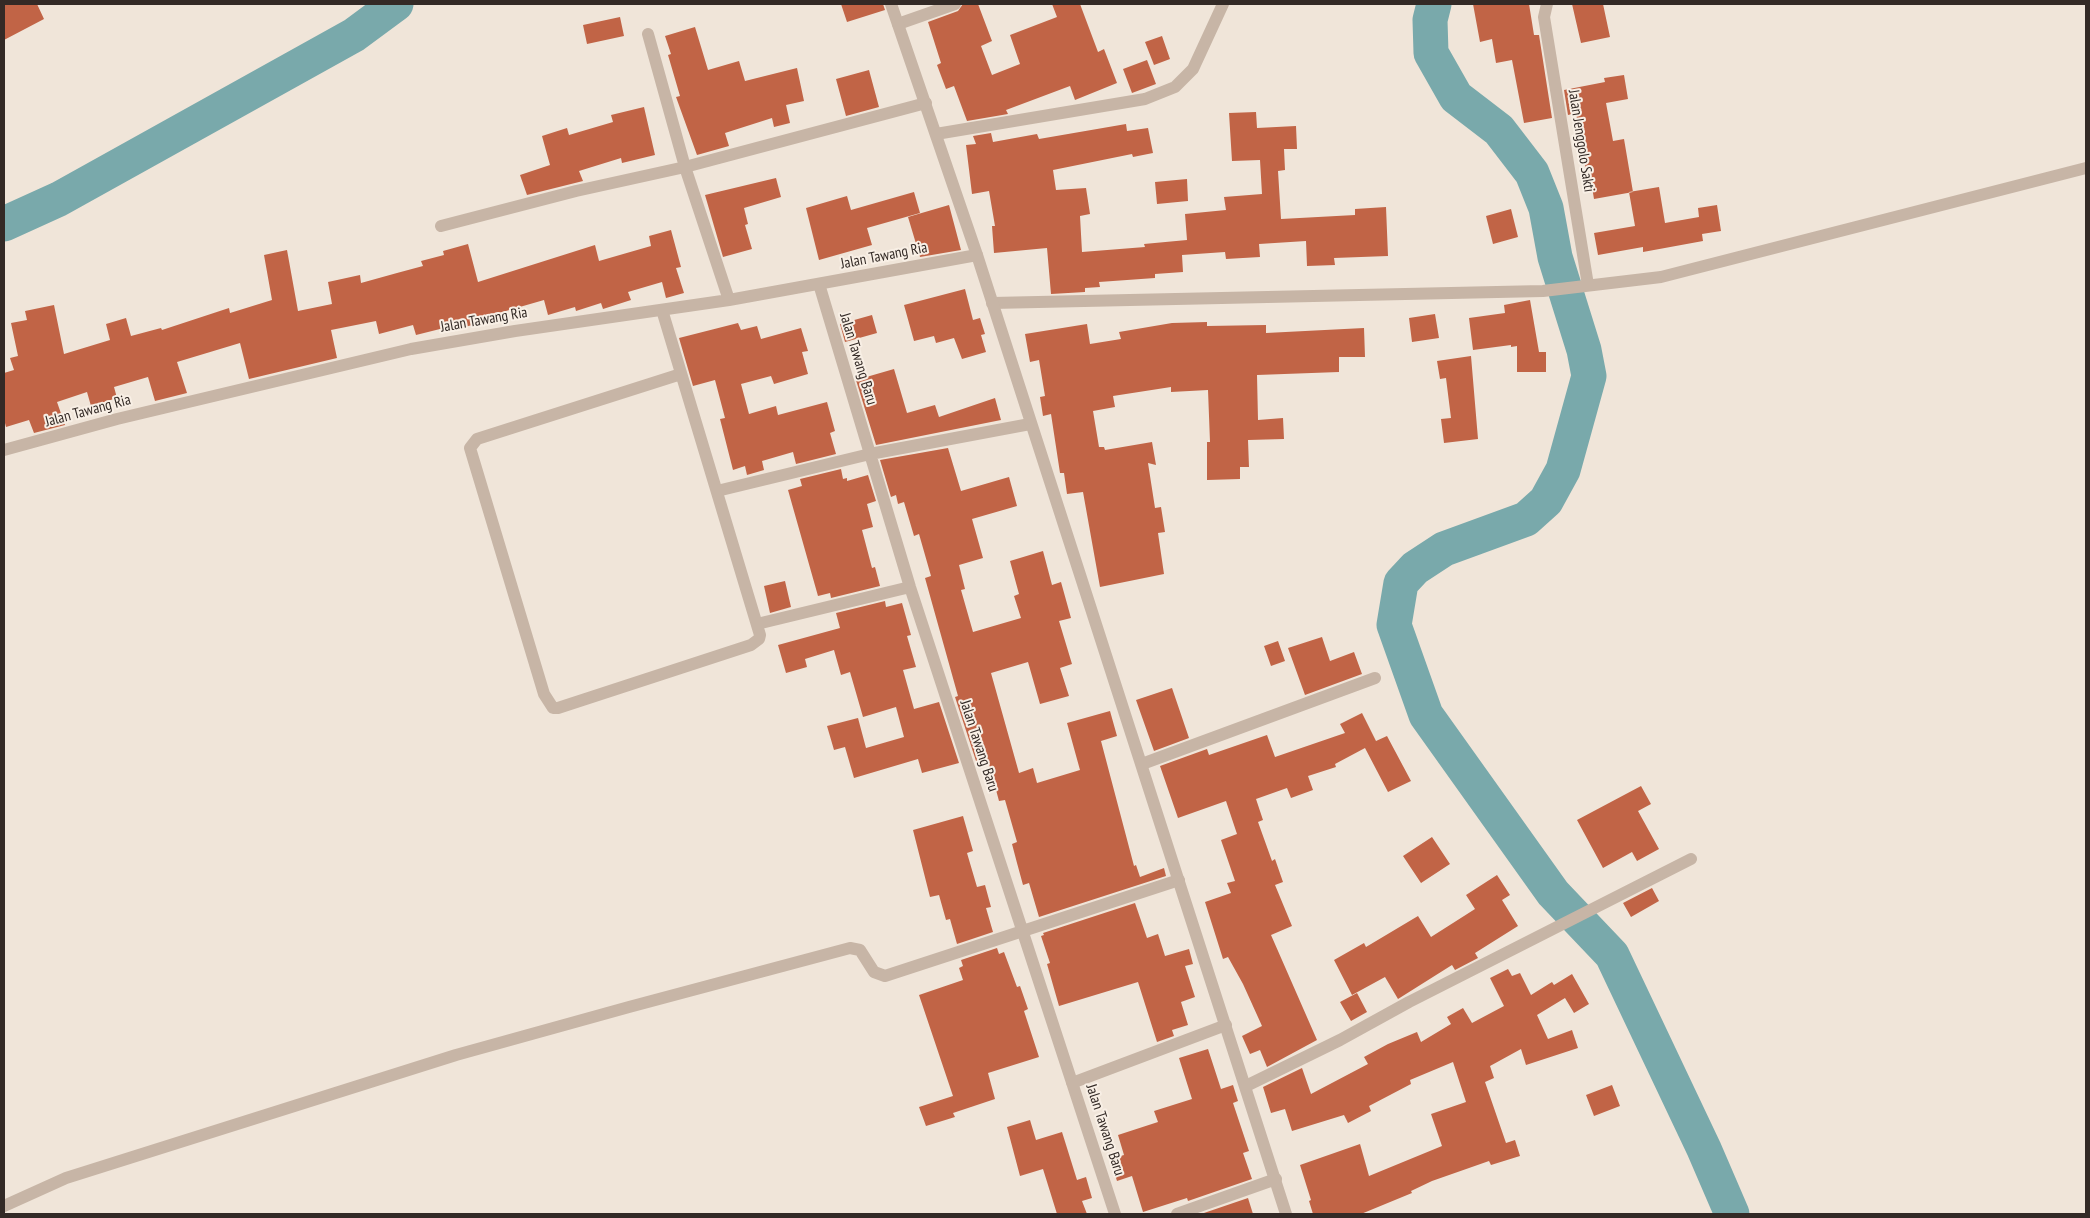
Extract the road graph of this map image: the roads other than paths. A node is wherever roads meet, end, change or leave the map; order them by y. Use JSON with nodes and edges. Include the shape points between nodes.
{"nodes":[{"id":1,"x":891,"y":4,"type":"edge"},
{"id":2,"x":955,"y":4,"type":"edge"},
{"id":3,"x":1223,"y":4,"type":"edge"},
{"id":4,"x":1547,"y":4,"type":"edge"},
{"id":5,"x":898,"y":24,"type":"junction"},
{"id":6,"x":648,"y":34,"type":"dead end"},
{"id":7,"x":926,"y":103,"type":"junction"},
{"id":8,"x":936,"y":134,"type":"junction"},
{"id":9,"x":685,"y":167,"type":"junction"},
{"id":10,"x":2086,"y":168,"type":"edge"},
{"id":11,"x":441,"y":226,"type":"dead end"},
{"id":12,"x":977,"y":255,"type":"junction"},
{"id":13,"x":819,"y":284,"type":"junction"},
{"id":14,"x":1584,"y":285,"type":"junction"},
{"id":15,"x":729,"y":300,"type":"junction"},
{"id":16,"x":992,"y":303,"type":"junction"},
{"id":17,"x":662,"y":310,"type":"junction"},
{"id":18,"x":681,"y":374,"type":"junction"},
{"id":19,"x":1030,"y":424,"type":"junction"},
{"id":20,"x":4,"y":450,"type":"edge"},
{"id":21,"x":870,"y":454,"type":"junction"},
{"id":22,"x":716,"y":491,"type":"junction"},
{"id":23,"x":910,"y":587,"type":"junction"},
{"id":24,"x":757,"y":624,"type":"junction"},
{"id":25,"x":1375,"y":678,"type":"dead end"},
{"id":26,"x":1142,"y":764,"type":"junction"},
{"id":27,"x":1691,"y":858,"type":"dead end"},
{"id":28,"x":1179,"y":880,"type":"junction"},
{"id":29,"x":1022,"y":933,"type":"junction"},
{"id":30,"x":1226,"y":1025,"type":"junction"},
{"id":31,"x":1072,"y":1083,"type":"junction"},
{"id":32,"x":1246,"y":1086,"type":"junction"},
{"id":33,"x":1276,"y":1179,"type":"junction"},
{"id":34,"x":4,"y":1206,"type":"edge"},
{"id":35,"x":1115,"y":1214,"type":"edge"},
{"id":36,"x":1177,"y":1214,"type":"edge"},
{"id":37,"x":1286,"y":1214,"type":"edge"}],
"edges":[{"from":1,"to":5,"type":"street"},
{"from":2,"to":5,"type":"street"},
{"from":3,"to":8,"type":"street","via":[[1193,69],[1175,88],[1145,99]]},
{"from":4,"to":14,"type":"street","name":"Jalan Jenggolo Sakti","via":[[1544,18]]},
{"from":5,"to":7,"type":"street"},
{"from":6,"to":9,"type":"street"},
{"from":7,"to":8,"type":"street"},
{"from":7,"to":9,"type":"street"},
{"from":8,"to":12,"type":"street"},
{"from":9,"to":11,"type":"street"},
{"from":9,"to":15,"type":"street"},
{"from":10,"to":14,"type":"street","via":[[1661,277]]},
{"from":12,"to":13,"type":"street","name":"Jalan Tawang Ria"},
{"from":12,"to":16,"type":"street"},
{"from":13,"to":15,"type":"street","name":"Jalan Tawang Ria"},
{"from":13,"to":21,"type":"street","name":"Jalan Tawang Baru"},
{"from":14,"to":16,"type":"street","via":[[1542,291]]},
{"from":15,"to":17,"type":"street","name":"Jalan Tawang Ria"},
{"from":16,"to":19,"type":"street"},
{"from":17,"to":18,"type":"street"},
{"from":17,"to":20,"type":"street","name":"Jalan Tawang Ria","via":[[411,350],[127,417]]},
{"from":18,"to":22,"type":"street"},
{"from":18,"to":24,"type":"street","via":[[474,441],[470,448],[488,514],[544,694],[553,708],[751,645],[759,640]]},
{"from":19,"to":21,"type":"street"},
{"from":19,"to":26,"type":"street"},
{"from":21,"to":22,"type":"street"},
{"from":21,"to":23,"type":"street","name":"Jalan Tawang Baru"},
{"from":22,"to":24,"type":"street"},
{"from":23,"to":24,"type":"street"},
{"from":23,"to":29,"type":"street","name":"Jalan Tawang Baru"},
{"from":25,"to":26,"type":"street"},
{"from":26,"to":28,"type":"street"},
{"from":27,"to":32,"type":"street"},
{"from":28,"to":29,"type":"street"},
{"from":28,"to":30,"type":"street"},
{"from":29,"to":31,"type":"street","name":"Jalan Tawang Baru"},
{"from":29,"to":34,"type":"street","via":[[885,976],[874,972],[860,950],[850,948],[639,1004],[456,1055],[66,1178]]},
{"from":30,"to":31,"type":"street"},
{"from":30,"to":32,"type":"street"},
{"from":31,"to":35,"type":"street","name":"Jalan Tawang Baru"},
{"from":32,"to":33,"type":"street"},
{"from":33,"to":36,"type":"street"},
{"from":33,"to":37,"type":"street"}]}
